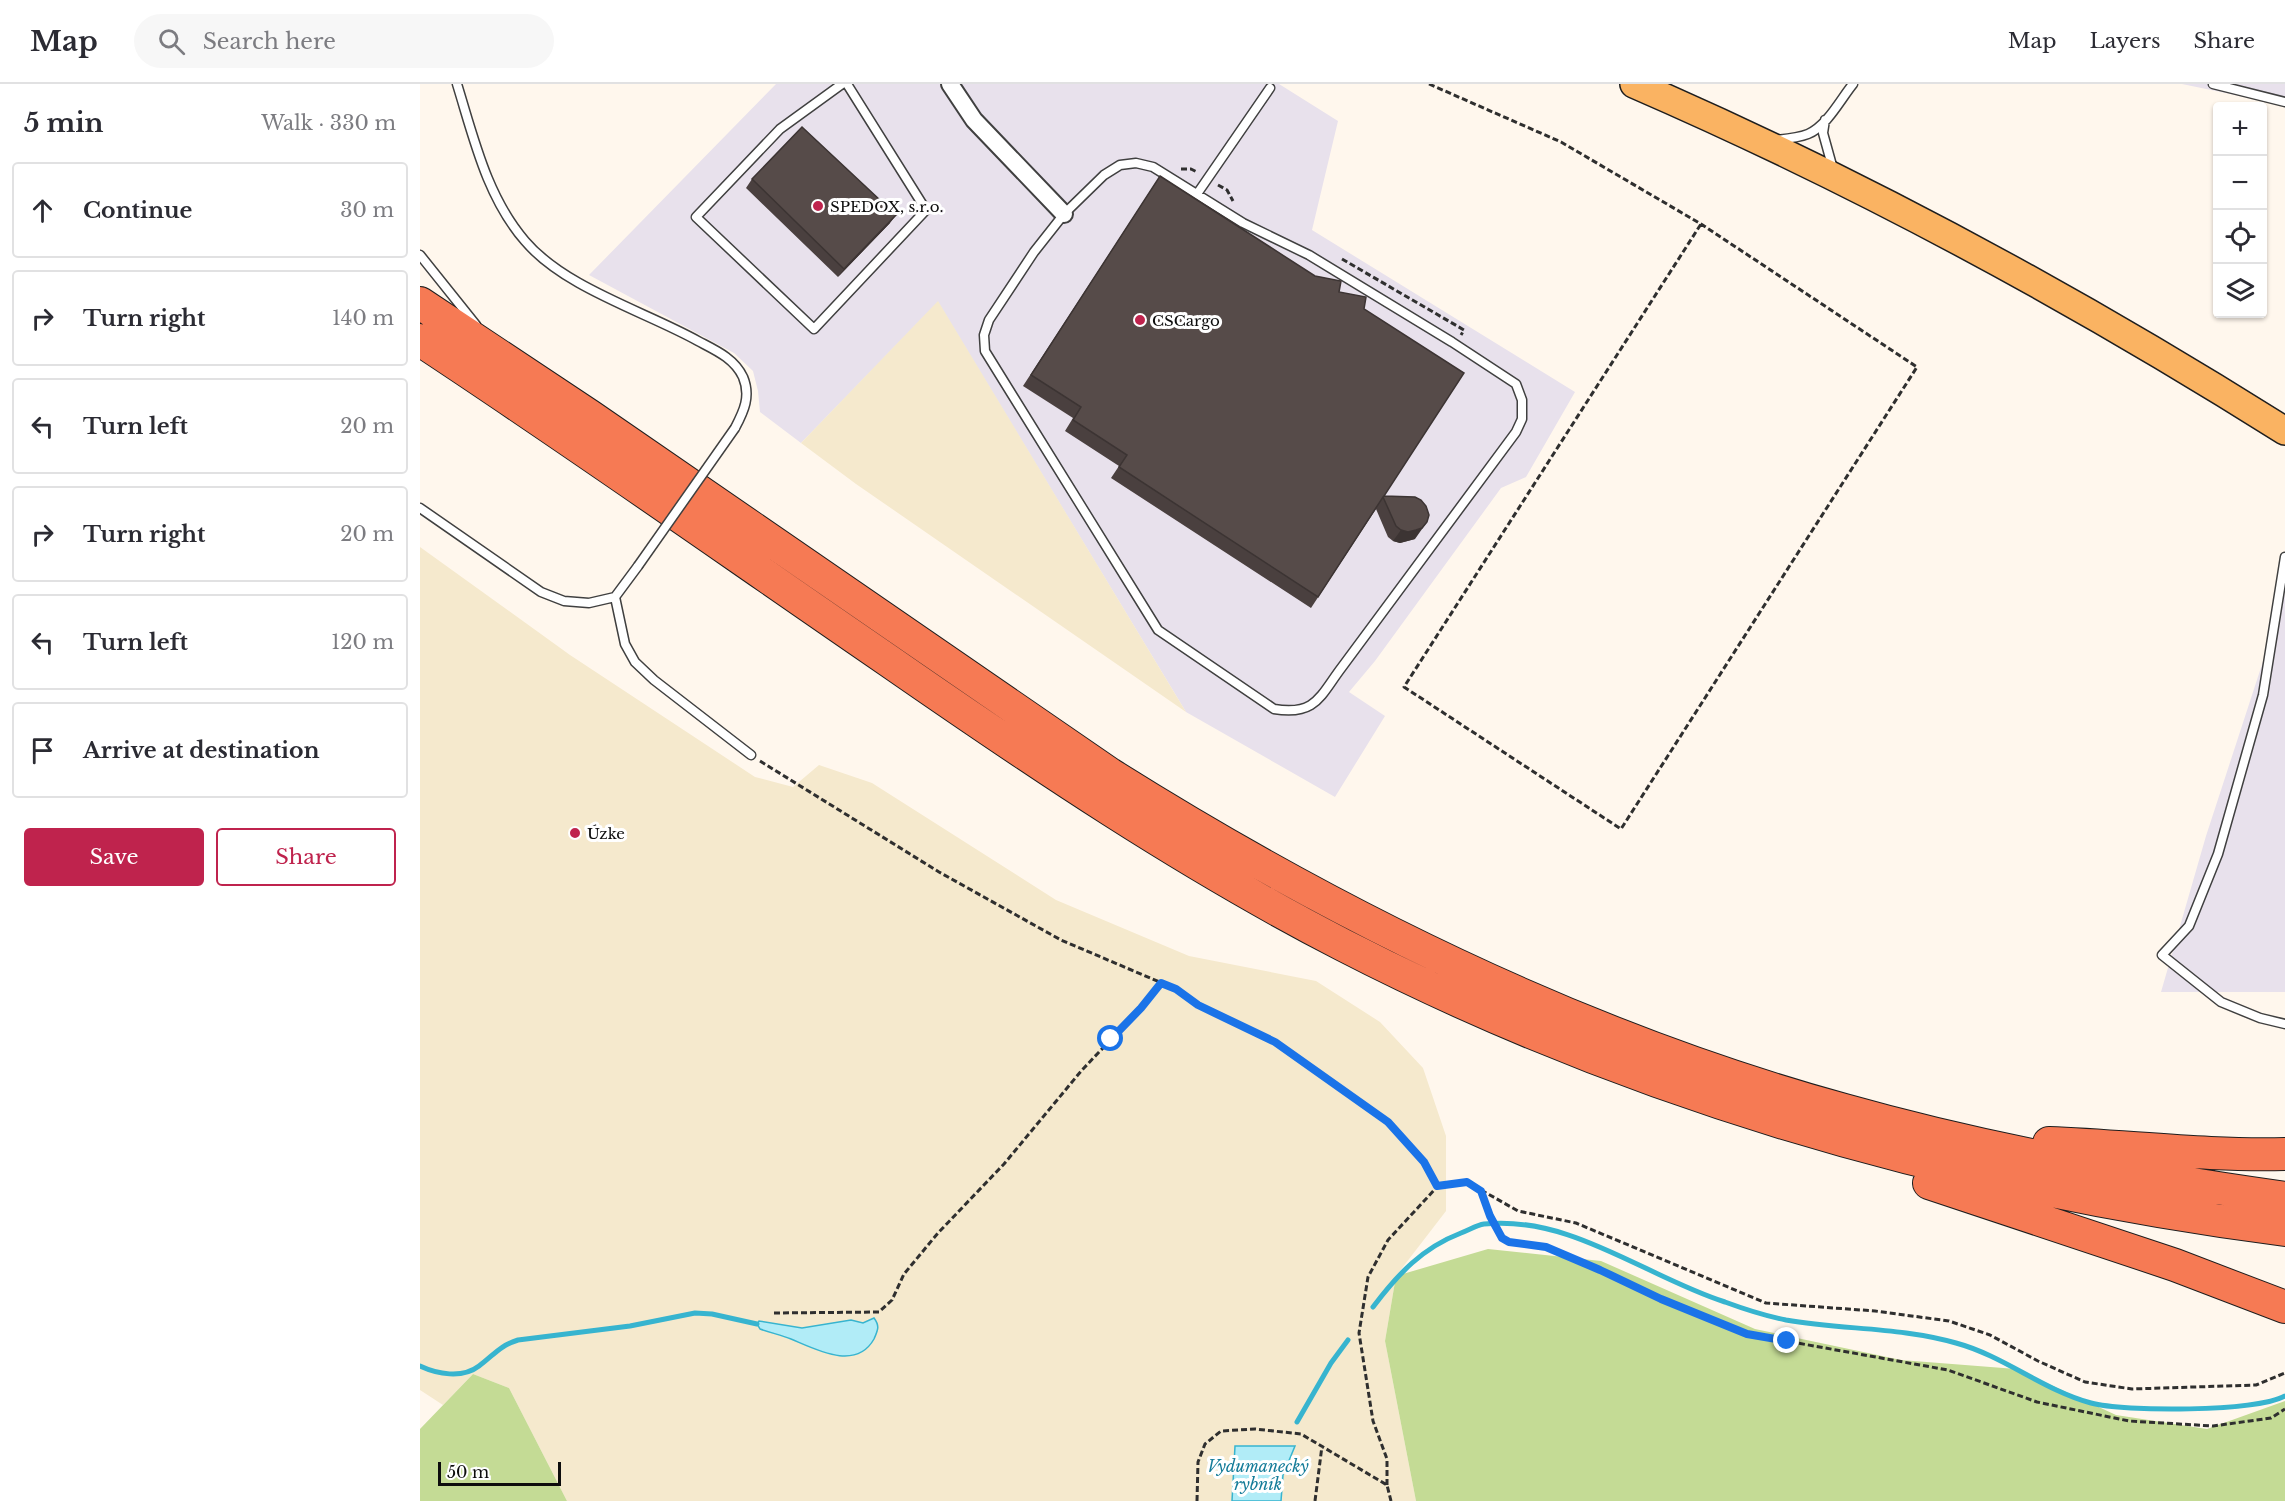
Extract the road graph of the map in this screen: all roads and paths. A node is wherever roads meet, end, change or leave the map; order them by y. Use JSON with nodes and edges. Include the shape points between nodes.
{"nodes":[{"id":1,"x":457,"y":84,"type":"edge"},
{"id":2,"x":842,"y":84,"type":"edge"},
{"id":3,"x":847,"y":84,"type":"edge"},
{"id":4,"x":950,"y":84,"type":"edge"},
{"id":5,"x":1429,"y":84,"type":"edge"},
{"id":6,"x":1634,"y":84,"type":"edge"},
{"id":7,"x":1853,"y":84,"type":"edge"},
{"id":8,"x":2214,"y":84,"type":"edge"},
{"id":9,"x":1270,"y":88,"type":"dead end"},
{"id":10,"x":2285,"y":102,"type":"edge"},
{"id":11,"x":1826,"y":120,"type":"junction"},
{"id":12,"x":1761,"y":141,"type":"junction"},
{"id":13,"x":1835,"y":178,"type":"junction"},
{"id":14,"x":1197,"y":194,"type":"junction"},
{"id":15,"x":1064,"y":214,"type":"junction"},
{"id":16,"x":1701,"y":224,"type":"junction"},
{"id":17,"x":420,"y":255,"type":"edge"},
{"id":18,"x":420,"y":303,"type":"edge"},
{"id":19,"x":420,"y":340,"type":"edge"},
{"id":20,"x":501,"y":356,"type":"junction"},
{"id":21,"x":440,"y":366,"type":"dead end"},
{"id":22,"x":479,"y":379,"type":"junction"},
{"id":23,"x":2285,"y":431,"type":"edge"},
{"id":24,"x":420,"y":508,"type":"edge"},
{"id":25,"x":2285,"y":557,"type":"edge"},
{"id":26,"x":615,"y":597,"type":"junction"},
{"id":27,"x":751,"y":755,"type":"joint"},
{"id":28,"x":1161,"y":983,"type":"junction"},
{"id":29,"x":2285,"y":1024,"type":"edge"},
{"id":30,"x":1960,"y":1141,"type":"junction"},
{"id":31,"x":1872,"y":1150,"type":"junction"},
{"id":32,"x":2285,"y":1154,"type":"edge"},
{"id":33,"x":2285,"y":1178,"type":"edge"},
{"id":34,"x":2165,"y":1181,"type":"junction"},
{"id":35,"x":1437,"y":1186,"type":"junction"},
{"id":36,"x":1481,"y":1191,"type":"junction"},
{"id":37,"x":2285,"y":1198,"type":"edge"},
{"id":38,"x":2285,"y":1230,"type":"edge"},
{"id":39,"x":2285,"y":1307,"type":"edge"},
{"id":40,"x":774,"y":1313,"type":"dead end"},
{"id":41,"x":2285,"y":1373,"type":"edge"},
{"id":42,"x":2285,"y":1409,"type":"edge"},
{"id":43,"x":1322,"y":1446,"type":"junction"},
{"id":44,"x":1387,"y":1485,"type":"junction"},
{"id":45,"x":1197,"y":1501,"type":"edge"},
{"id":46,"x":1315,"y":1501,"type":"edge"},
{"id":47,"x":1391,"y":1501,"type":"edge"}],
"edges":[{"from":1,"to":26,"type":"lane","bridge":true,"via":[[490,185],[526,243],[578,282],[674,327],[730,359],[747,391],[746,407],[735,428]]},
{"from":2,"to":3,"type":"lane","via":[[780,129],[696,217],[814,329],[926,210]]},
{"from":4,"to":15,"type":"street","via":[[975,120]]},
{"from":5,"to":16,"type":"path","via":[[1561,142]]},
{"from":6,"to":12,"type":"main road"},
{"from":7,"to":11,"type":"lane"},
{"from":8,"to":10,"type":"lane"},
{"from":9,"to":14,"type":"lane"},
{"from":11,"to":12,"type":"lane","via":[[1807,135]]},
{"from":11,"to":13,"type":"lane","via":[[1824,142]]},
{"from":12,"to":13,"type":"main road"},
{"from":13,"to":23,"type":"main road","via":[[2037,283]]},
{"from":14,"to":15,"type":"lane","via":[[1153,167],[1120,165],[1104,175]]},
{"from":14,"to":15,"type":"lane","via":[[1243,224],[1309,255],[1452,342],[1516,384],[1522,400],[1522,419],[1516,432],[1336,675],[1304,710],[1274,709],[1158,630],[986,351],[984,335],[989,320]]},
{"from":16,"to":16,"type":"path","via":[[1917,367],[1621,829],[1404,687]]},
{"from":17,"to":20,"type":"lane"},
{"from":18,"to":20,"type":"highway"},
{"from":19,"to":22,"type":"highway"},
{"from":20,"to":30,"type":"highway","via":[[1110,774],[1202,832],[1347,912],[1513,992],[1639,1042],[1763,1086]]},
{"from":21,"to":22,"type":"lane"},
{"from":22,"to":31,"type":"highway","via":[[1053,773],[1171,848],[1341,944],[1508,1022],[1610,1064],[1755,1115]]},
{"from":24,"to":26,"type":"lane","via":[[541,592],[564,601],[589,603]]},
{"from":25,"to":29,"type":"lane","via":[[2263,695],[2218,854],[2189,926],[2162,955],[2221,1002]]},
{"from":26,"to":27,"type":"lane","via":[[625,644],[635,662]]},
{"from":27,"to":28,"type":"path","via":[[949,878],[1061,940]]},
{"from":28,"to":35,"type":"path","via":[[1275,1042],[1388,1122],[1424,1162]]},
{"from":28,"to":40,"type":"path","via":[[1004,1164],[938,1233],[904,1275],[892,1300],[879,1312]]},
{"from":30,"to":32,"type":"highway"},
{"from":30,"to":34,"type":"highway"},
{"from":31,"to":38,"type":"highway","via":[[2088,1199]]},
{"from":31,"to":39,"type":"highway","via":[[1909,1176],[2175,1265]]},
{"from":33,"to":34,"type":"highway"},
{"from":34,"to":37,"type":"highway"},
{"from":35,"to":36,"type":"path","via":[[1467,1182]]},
{"from":35,"to":44,"type":"path","via":[[1388,1240],[1368,1277],[1359,1333],[1373,1421],[1387,1459]]},
{"from":36,"to":41,"type":"path","via":[[1518,1211],[1576,1223],[1766,1303],[1949,1321],[1990,1335],[2085,1382],[2132,1389],[2256,1385]]},
{"from":36,"to":42,"type":"path","via":[[1502,1238],[1509,1242],[1546,1247],[1747,1334],[1948,1370],[2037,1402],[2129,1421],[2213,1426],[2271,1418]]},
{"from":43,"to":44,"type":"path"},
{"from":43,"to":45,"type":"path","via":[[1301,1434],[1255,1429],[1221,1431],[1205,1444],[1198,1462]]},
{"from":43,"to":46,"type":"path"},
{"from":44,"to":47,"type":"path"}]}
